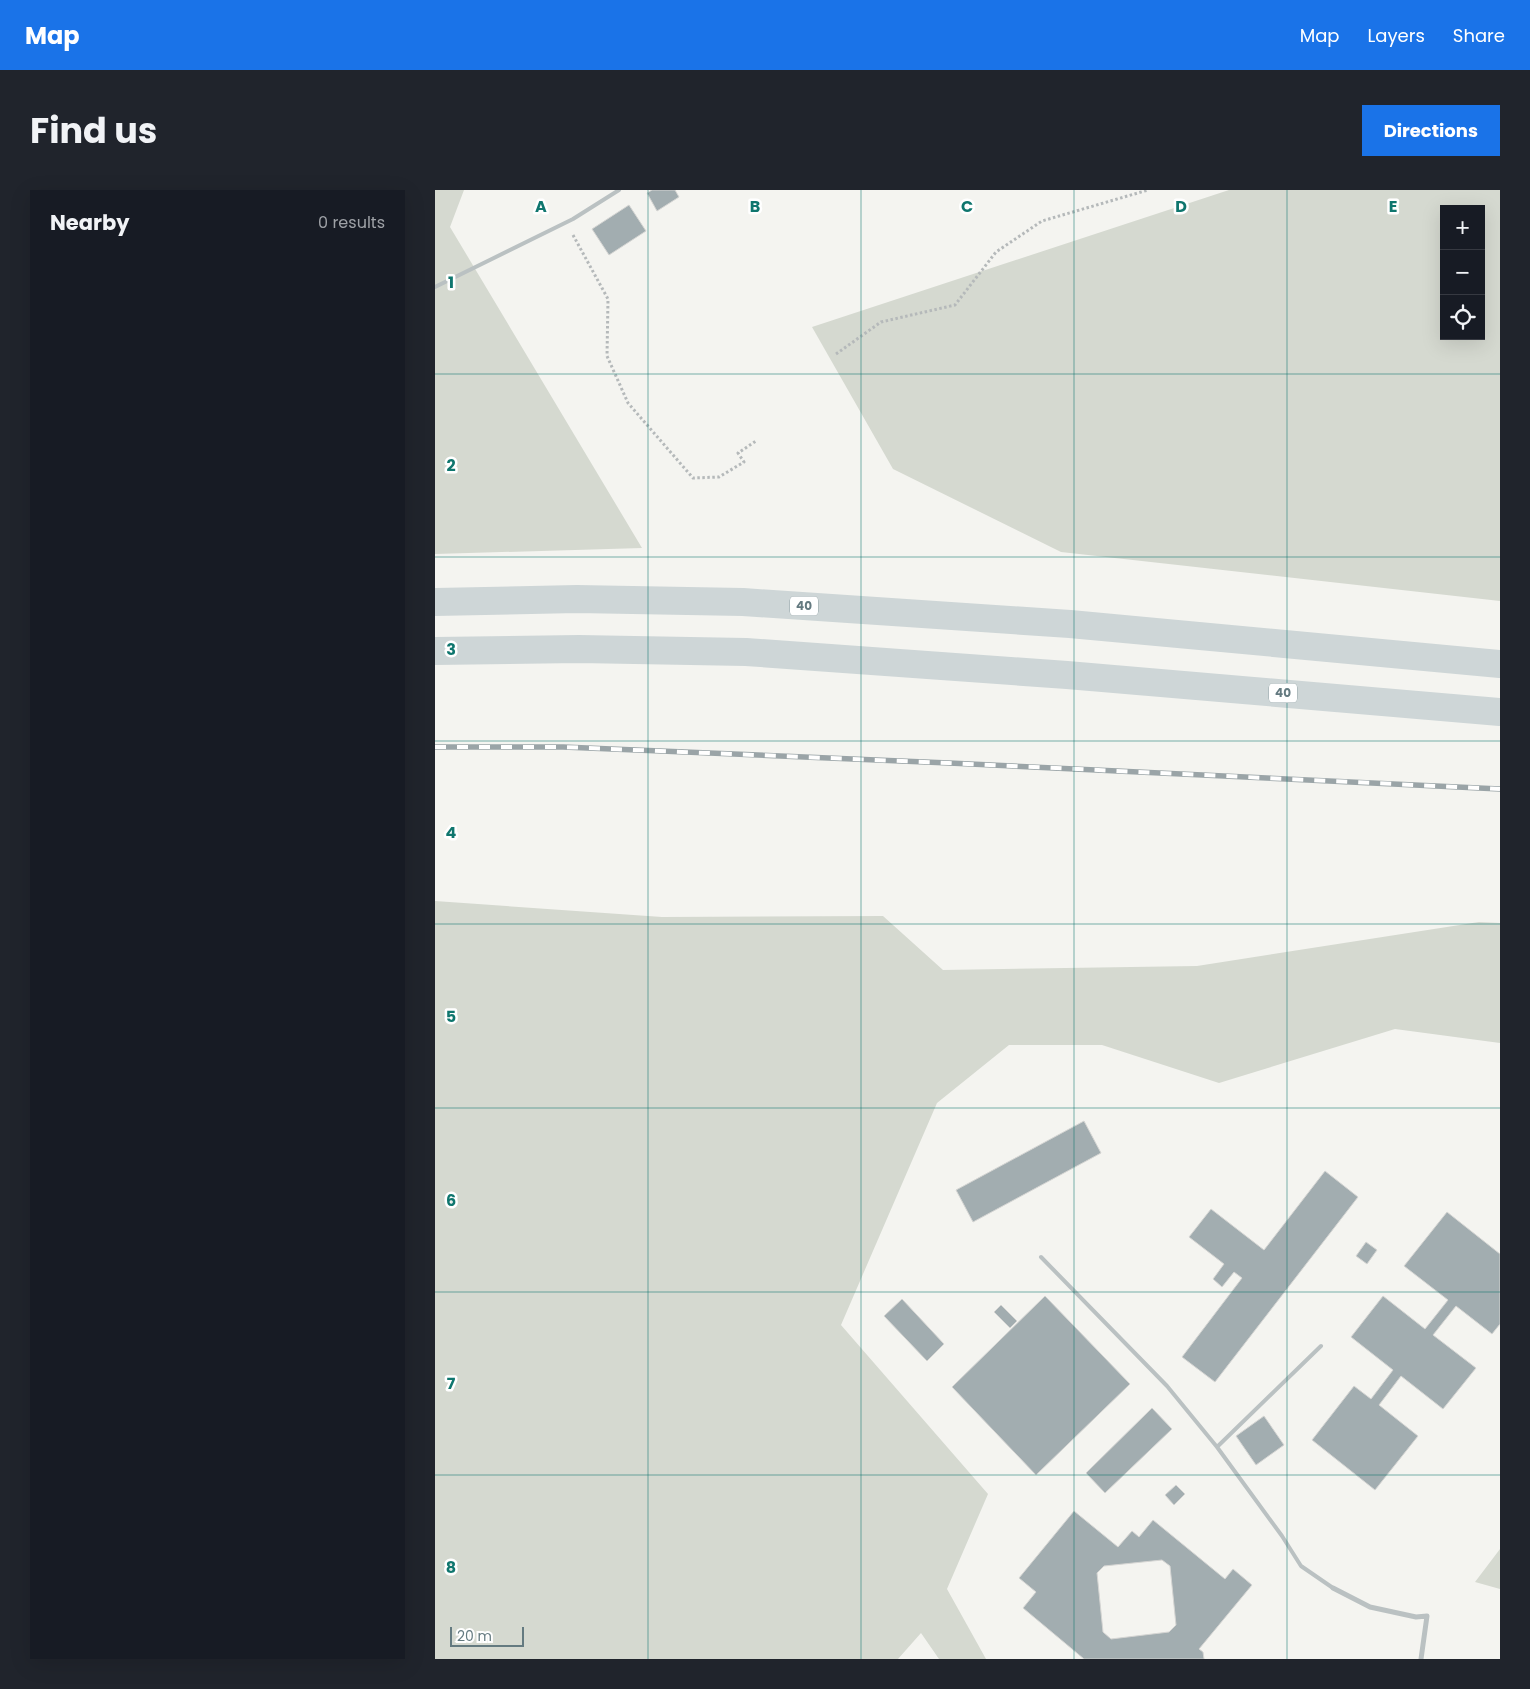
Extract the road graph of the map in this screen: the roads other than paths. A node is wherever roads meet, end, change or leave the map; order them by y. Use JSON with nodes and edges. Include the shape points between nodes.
{"nodes":[{"id":1,"x":619,"y":190,"type":"edge"},
{"id":2,"x":435,"y":287,"type":"edge"},
{"id":3,"x":435,"y":602,"type":"edge"},
{"id":4,"x":435,"y":651,"type":"edge"},
{"id":5,"x":1500,"y":664,"type":"edge"},
{"id":6,"x":1500,"y":712,"type":"edge"},
{"id":7,"x":1041,"y":1257,"type":"dead end"},
{"id":8,"x":1321,"y":1346,"type":"dead end"},
{"id":9,"x":1217,"y":1446,"type":"junction"},
{"id":10,"x":1333,"y":1588,"type":"joint"},
{"id":11,"x":1421,"y":1659,"type":"edge"}],
"edges":[{"from":1,"to":2,"type":"lane","via":[[573,219]]},
{"from":3,"to":5,"type":"highway","number":"40","via":[[577,599],[743,602],[1071,624]]},
{"from":4,"to":6,"type":"highway","number":"40","via":[[746,652],[1067,674]]},
{"from":7,"to":9,"type":"lane","via":[[1167,1386]]},
{"from":8,"to":9,"type":"lane"},
{"from":9,"to":10,"type":"lane","via":[[1301,1566]]},
{"from":10,"to":11,"type":"street","via":[[1370,1607],[1416,1617],[1427,1616]]}]}
